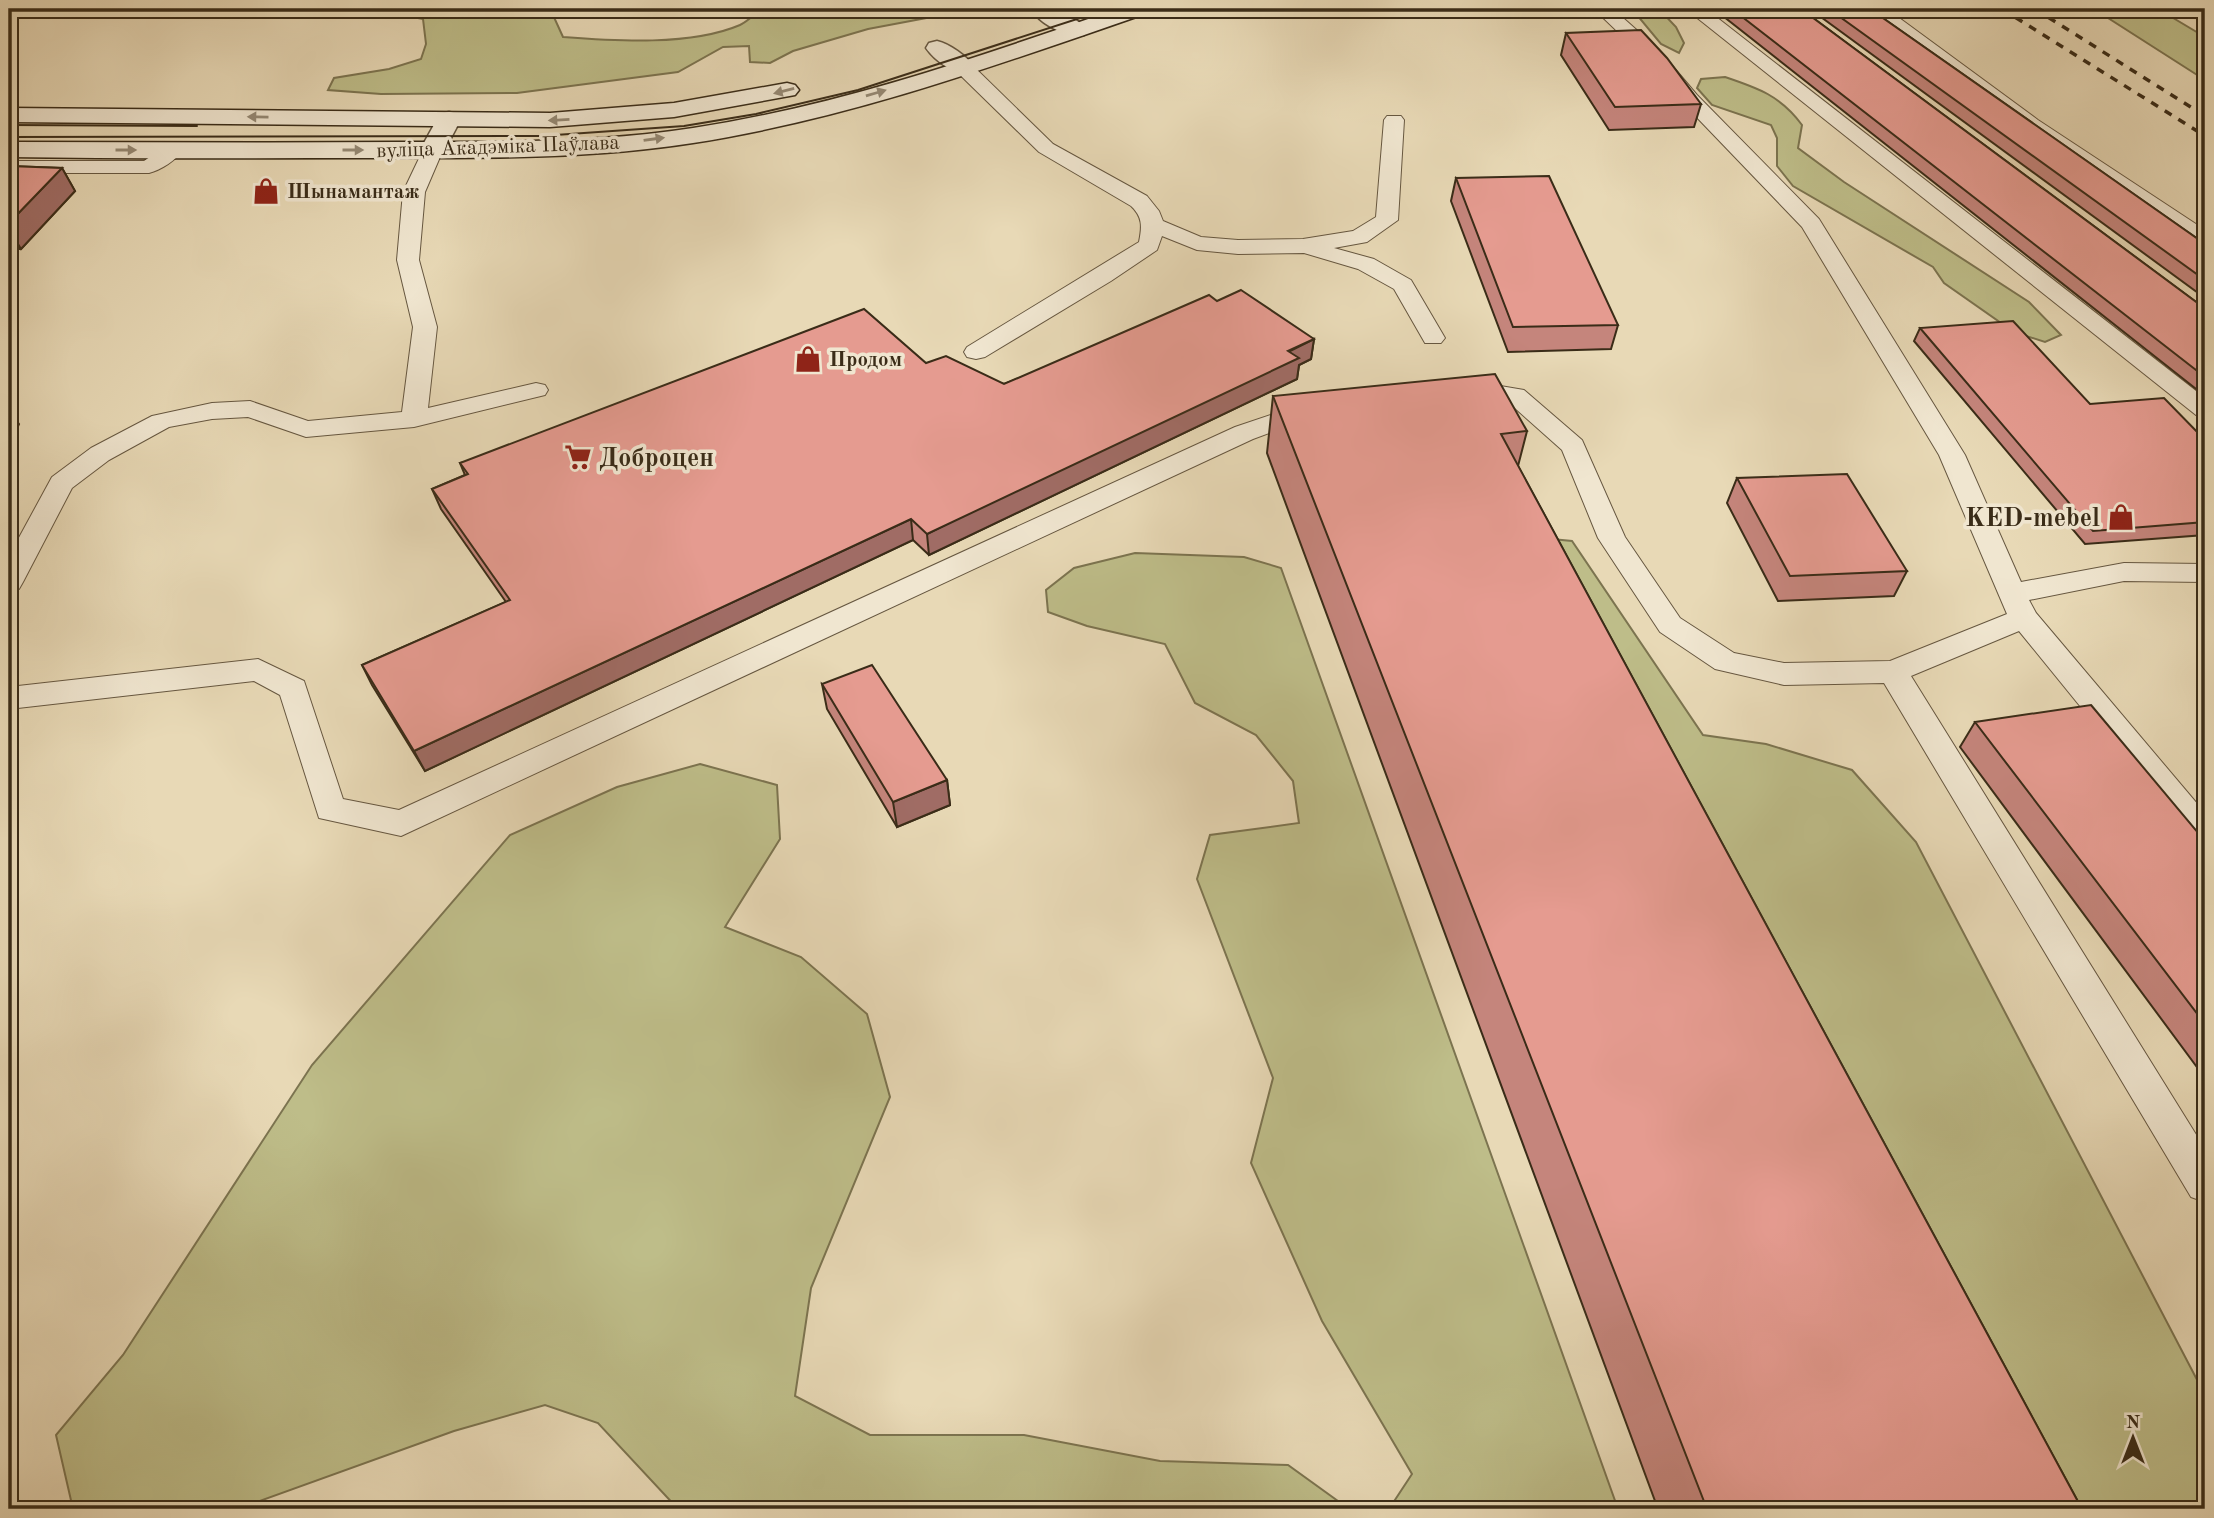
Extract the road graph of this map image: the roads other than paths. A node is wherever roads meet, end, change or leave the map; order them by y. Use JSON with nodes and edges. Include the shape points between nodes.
{"nodes":[{"id":1,"x":1137,"y":9,"type":"edge"},
{"id":2,"x":1604,"y":9,"type":"edge"},
{"id":3,"x":1695,"y":9,"type":"edge"},
{"id":4,"x":1876,"y":9,"type":"edge"},
{"id":5,"x":2191,"y":9,"type":"edge"},
{"id":6,"x":2205,"y":10,"type":"edge"},
{"id":7,"x":1040,"y":13,"type":"edge"},
{"id":8,"x":2205,"y":17,"type":"edge"},
{"id":9,"x":1076,"y":30,"type":"junction"},
{"id":10,"x":969,"y":38,"type":"dead end"},
{"id":11,"x":937,"y":48,"type":"junction"},
{"id":12,"x":912,"y":56,"type":"dead end"},
{"id":13,"x":963,"y":67,"type":"junction"},
{"id":14,"x":813,"y":84,"type":"dead end"},
{"id":15,"x":9,"y":115,"type":"edge"},
{"id":16,"x":449,"y":119,"type":"junction"},
{"id":17,"x":1394,"y":120,"type":"dead end"},
{"id":18,"x":9,"y":150,"type":"edge"},
{"id":19,"x":173,"y":150,"type":"junction"},
{"id":20,"x":433,"y":150,"type":"junction"},
{"id":21,"x":9,"y":167,"type":"edge"},
{"id":22,"x":1154,"y":225,"type":"junction"},
{"id":23,"x":2205,"y":240,"type":"edge"},
{"id":24,"x":1303,"y":246,"type":"junction"},
{"id":25,"x":1433,"y":338,"type":"dead end"},
{"id":26,"x":976,"y":352,"type":"dead end"},
{"id":27,"x":1436,"y":386,"type":"edge"},
{"id":28,"x":536,"y":390,"type":"dead end"},
{"id":29,"x":1334,"y":401,"type":"edge"},
{"id":30,"x":2205,"y":410,"type":"edge"},
{"id":31,"x":414,"y":419,"type":"junction"},
{"id":32,"x":2205,"y":573,"type":"edge"},
{"id":33,"x":9,"y":582,"type":"edge"},
{"id":34,"x":2018,"y":606,"type":"junction"},
{"id":35,"x":1893,"y":672,"type":"junction"},
{"id":36,"x":9,"y":698,"type":"edge"},
{"id":37,"x":2205,"y":836,"type":"edge"},
{"id":38,"x":2205,"y":1184,"type":"edge"}],
"edges":[{"from":1,"to":9,"type":"main road","name":"вуліца Акадэміка Паўлава"},
{"from":2,"to":34,"type":"lane","via":[[1811,224],[1952,455]]},
{"from":3,"to":30,"type":"lane"},
{"from":4,"to":23,"type":"lane","via":[[2031,124]]},
{"from":5,"to":6,"type":"lane"},
{"from":5,"to":8,"type":"lane"},
{"from":7,"to":9,"type":"main road"},
{"from":9,"to":13,"type":"main road","name":"вуліца Акадэміка Паўлава"},
{"from":10,"to":11,"type":"main road"},
{"from":11,"to":12,"type":"main road"},
{"from":11,"to":13,"type":"main road"},
{"from":20,"to":13,"type":"main road","name":"вуліца Акадэміка Паўлава","one_way":true,"via":[[601,145],[732,129],[817,111]]},
{"from":13,"to":22,"type":"lane","via":[[1046,148],[1139,201],[1150,211]]},
{"from":14,"to":16,"type":"main road","name":"вуліца Акадэміка Паўлава","one_way":true,"via":[[765,96],[615,117]]},
{"from":16,"to":15,"type":"main road","name":"вуліца Акадэміка Паўлава","one_way":true},
{"from":16,"to":20,"type":"main road"},
{"from":17,"to":24,"type":"lane","via":[[1387,220],[1359,237]]},
{"from":18,"to":19,"type":"main road","name":"вуліца Акадэміка Паўлава","one_way":true},
{"from":19,"to":20,"type":"main road","name":"вуліца Акадэміка Паўлава","one_way":true},
{"from":19,"to":21,"type":"lane","via":[[149,167]]},
{"from":20,"to":31,"type":"lane","via":[[414,192],[408,260],[425,327]]},
{"from":22,"to":24,"type":"lane","via":[[1197,243]]},
{"from":22,"to":26,"type":"lane","via":[[1149,245]]},
{"from":24,"to":25,"type":"lane","via":[[1366,264],[1403,285]]},
{"from":27,"to":35,"type":"lane","via":[[1515,395],[1573,446],[1612,538],[1670,625],[1726,662],[1784,674]]},
{"from":28,"to":31,"type":"lane"},
{"from":29,"to":36,"type":"lane","via":[[1231,439],[401,824],[330,809],[293,689],[258,670]]},
{"from":31,"to":33,"type":"lane","via":[[306,429],[250,409],[161,421],[100,454],[61,483]]},
{"from":32,"to":34,"type":"lane","via":[[2124,572]]},
{"from":34,"to":35,"type":"lane"},
{"from":34,"to":37,"type":"lane"},
{"from":35,"to":38,"type":"lane"}]}
